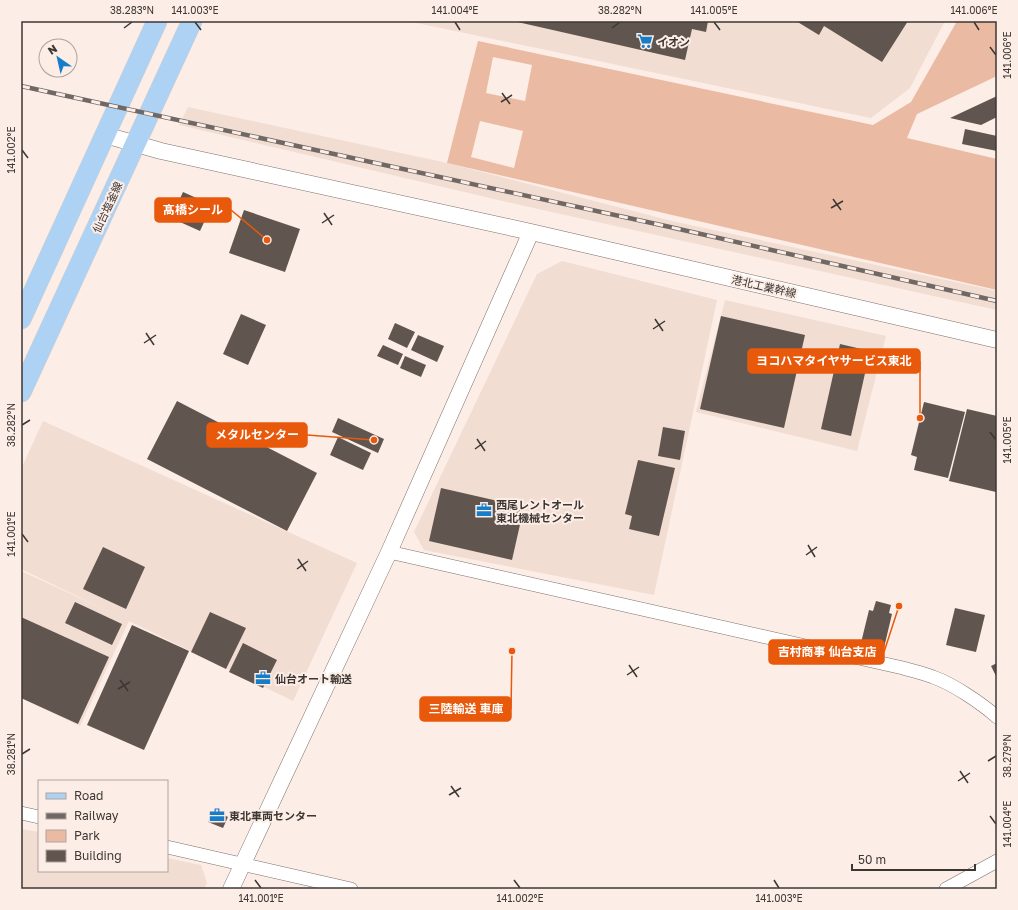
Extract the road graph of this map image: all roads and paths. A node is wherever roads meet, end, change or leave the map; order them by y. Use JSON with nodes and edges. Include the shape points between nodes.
{"nodes":[{"id":1,"x":157,"y":21,"type":"edge"},
{"id":2,"x":192,"y":21,"type":"edge"},
{"id":3,"x":104,"y":135,"type":"junction"},
{"id":4,"x":136,"y":144,"type":"junction"},
{"id":5,"x":531,"y":232,"type":"junction"},
{"id":6,"x":22,"y":315,"type":"edge"},
{"id":7,"x":997,"y":340,"type":"edge"},
{"id":8,"x":21,"y":392,"type":"edge"},
{"id":9,"x":389,"y":552,"type":"junction"},
{"id":10,"x":997,"y":717,"type":"edge"},
{"id":11,"x":21,"y":813,"type":"edge"},
{"id":12,"x":38,"y":817,"type":"edge"},
{"id":13,"x":168,"y":847,"type":"edge"},
{"id":14,"x":997,"y":861,"type":"edge"},
{"id":15,"x":242,"y":864,"type":"junction"},
{"id":16,"x":231,"y":889,"type":"edge"},
{"id":17,"x":351,"y":889,"type":"edge"},
{"id":18,"x":946,"y":889,"type":"edge"}],
"edges":[{"from":1,"to":3,"type":"main road"},
{"from":2,"to":4,"type":"main road","name":"仙台塩釜線"},
{"from":3,"to":4,"type":"street","name":"港北工業幹線"},
{"from":3,"to":6,"type":"main road"},
{"from":4,"to":5,"type":"street","name":"港北工業幹線"},
{"from":4,"to":8,"type":"main road","name":"仙台塩釜線"},
{"from":5,"to":7,"type":"street","name":"港北工業幹線"},
{"from":5,"to":9,"type":"street"},
{"from":9,"to":10,"type":"street","via":[[903,668],[934,677],[962,692]]},
{"from":9,"to":15,"type":"street"},
{"from":11,"to":12,"type":"street"},
{"from":13,"to":15,"type":"street"},
{"from":14,"to":18,"type":"street"},
{"from":15,"to":16,"type":"street"},
{"from":15,"to":17,"type":"street"}]}
